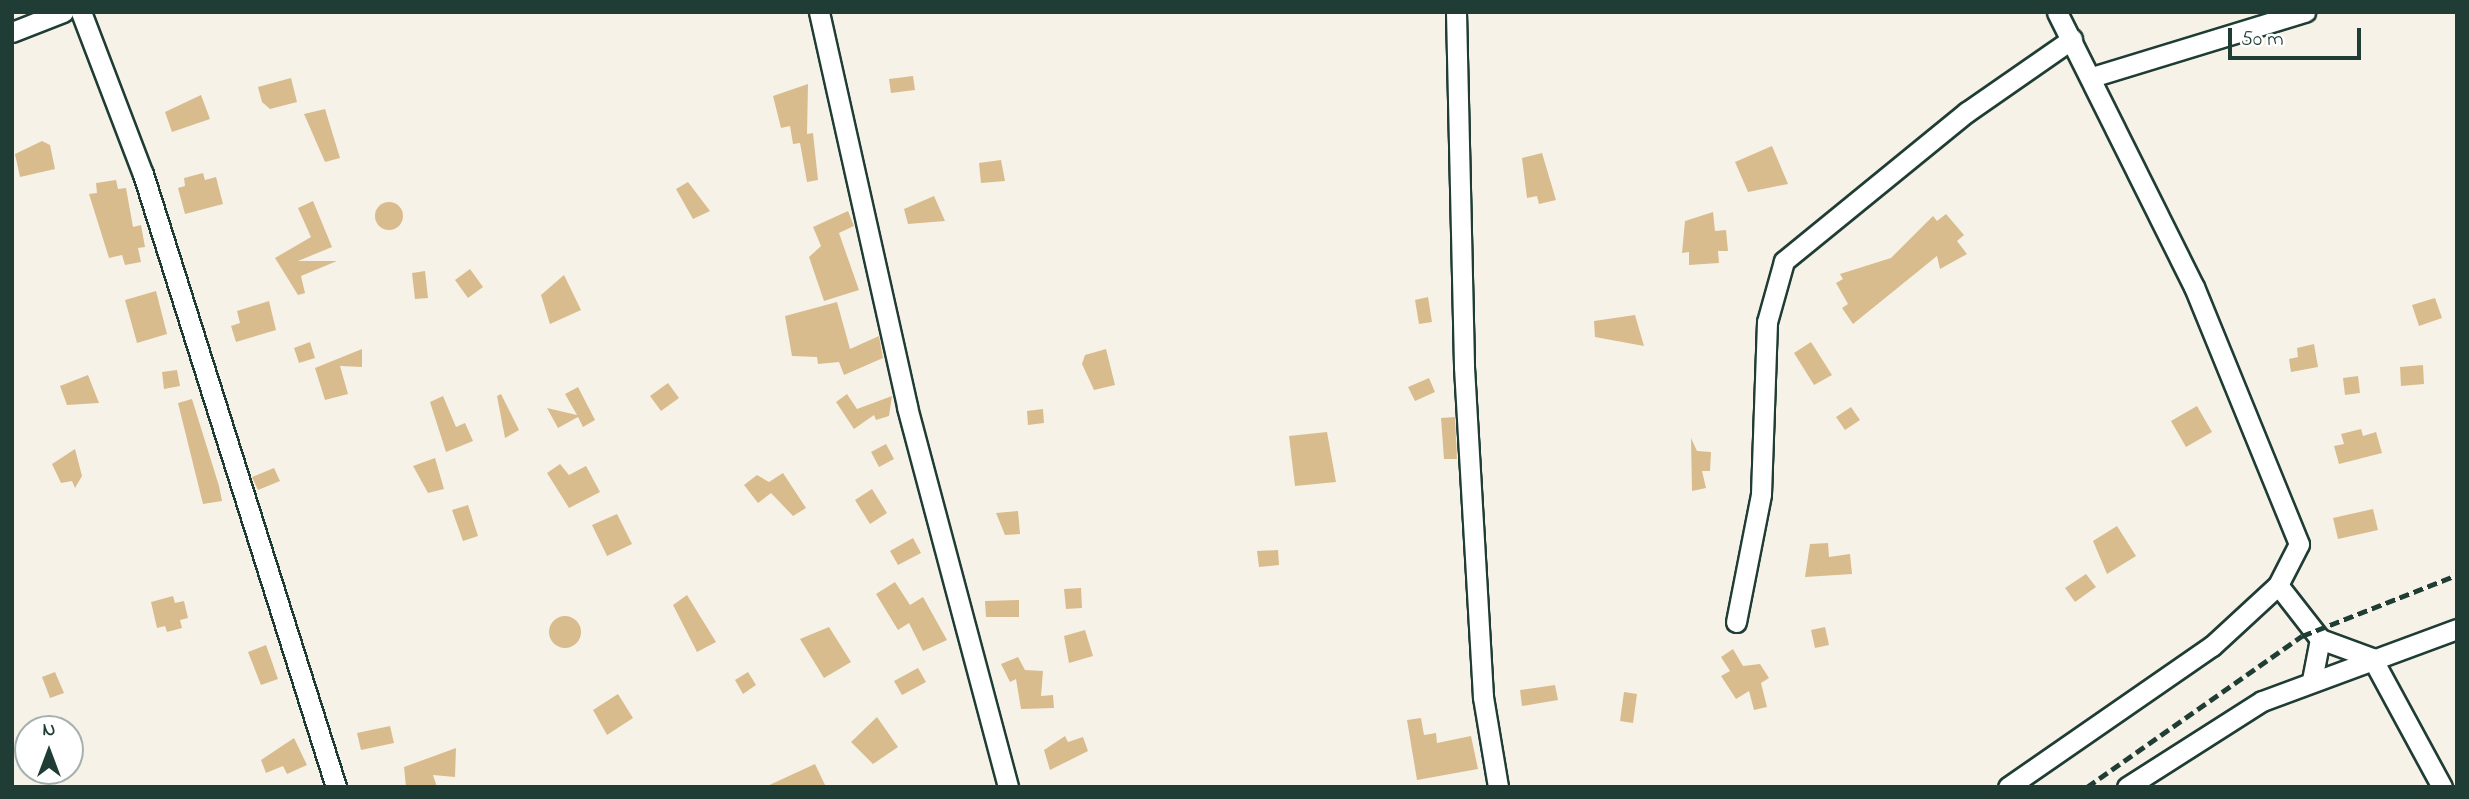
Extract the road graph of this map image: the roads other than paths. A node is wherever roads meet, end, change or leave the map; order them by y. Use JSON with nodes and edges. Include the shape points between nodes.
{"nodes":[{"id":1,"x":63,"y":12,"type":"edge"},
{"id":2,"x":81,"y":12,"type":"edge"},
{"id":3,"x":819,"y":12,"type":"edge"},
{"id":4,"x":1456,"y":12,"type":"edge"},
{"id":5,"x":2057,"y":12,"type":"edge"},
{"id":6,"x":2305,"y":12,"type":"edge"},
{"id":7,"x":12,"y":32,"type":"edge"},
{"id":8,"x":2072,"y":39,"type":"junction"},
{"id":9,"x":2092,"y":77,"type":"junction"},
{"id":10,"x":2278,"y":585,"type":"junction"},
{"id":11,"x":1736,"y":622,"type":"dead end"},
{"id":12,"x":2457,"y":629,"type":"edge"},
{"id":13,"x":2320,"y":639,"type":"junction"},
{"id":14,"x":2372,"y":658,"type":"junction"},
{"id":15,"x":2312,"y":680,"type":"junction"},
{"id":16,"x":336,"y":787,"type":"edge"},
{"id":17,"x":1008,"y":787,"type":"edge"},
{"id":18,"x":1498,"y":787,"type":"edge"},
{"id":19,"x":2008,"y":787,"type":"edge"},
{"id":20,"x":2127,"y":787,"type":"edge"},
{"id":21,"x":2442,"y":787,"type":"edge"}],
"edges":[{"from":1,"to":7,"type":"street"},
{"from":2,"to":16,"type":"street","via":[[143,174]]},
{"from":3,"to":17,"type":"street","via":[[907,407]]},
{"from":4,"to":18,"type":"street","via":[[1464,367],[1483,697]]},
{"from":5,"to":8,"type":"street"},
{"from":6,"to":9,"type":"street"},
{"from":8,"to":9,"type":"street"},
{"from":8,"to":11,"type":"street","via":[[1967,113],[1784,261],[1767,322],[1761,494]]},
{"from":9,"to":10,"type":"street","via":[[2194,287],[2293,517],[2299,544]]},
{"from":10,"to":13,"type":"street"},
{"from":10,"to":19,"type":"street","via":[[2202,653]]},
{"from":12,"to":14,"type":"street"},
{"from":13,"to":14,"type":"street"},
{"from":13,"to":15,"type":"street"},
{"from":14,"to":15,"type":"street"},
{"from":14,"to":21,"type":"street"},
{"from":15,"to":20,"type":"street","via":[[2209,731]]}]}
